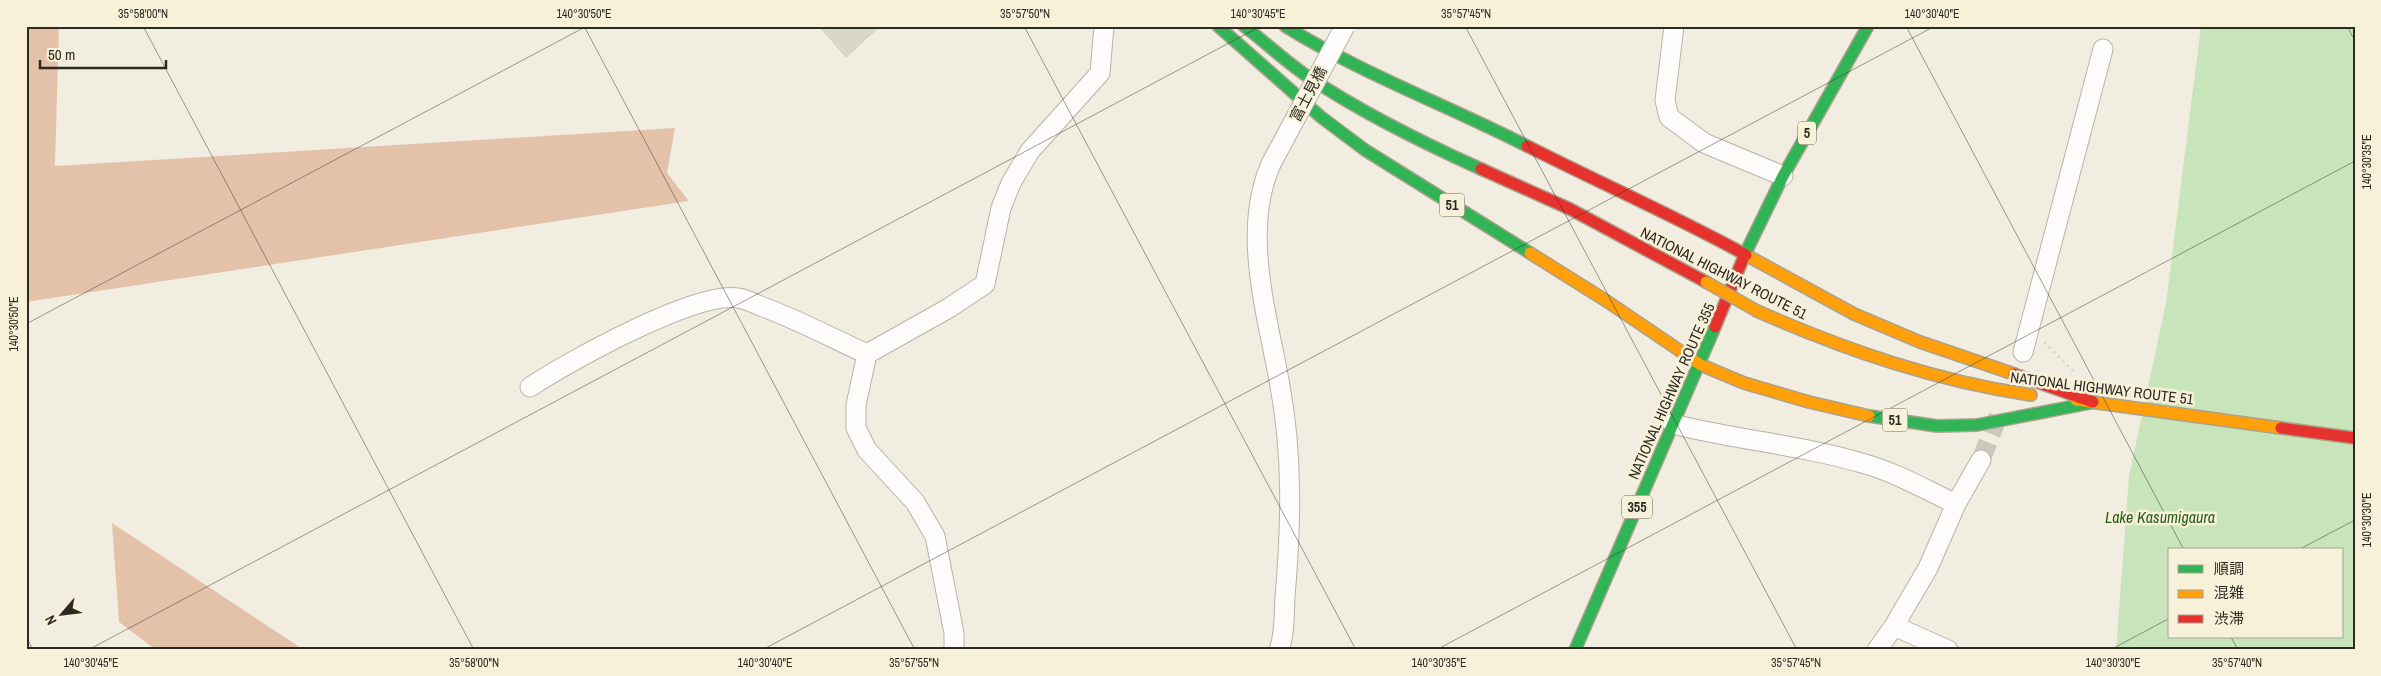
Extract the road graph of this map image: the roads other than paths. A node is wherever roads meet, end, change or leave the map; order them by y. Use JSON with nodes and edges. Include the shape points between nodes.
{"nodes":[{"id":1,"x":1104,"y":26,"type":"edge"},
{"id":2,"x":1218,"y":26,"type":"edge"},
{"id":3,"x":1244,"y":26,"type":"edge"},
{"id":4,"x":1285,"y":26,"type":"edge"},
{"id":5,"x":1345,"y":26,"type":"edge"},
{"id":6,"x":1674,"y":26,"type":"edge"},
{"id":7,"x":1868,"y":26,"type":"edge"},
{"id":8,"x":2103,"y":49,"type":"dead end"},
{"id":9,"x":1783,"y":176,"type":"junction"},
{"id":10,"x":1746,"y":254,"type":"junction"},
{"id":11,"x":2023,"y":352,"type":"dead end"},
{"id":12,"x":866,"y":354,"type":"junction"},
{"id":13,"x":1701,"y":365,"type":"junction"},
{"id":14,"x":530,"y":387,"type":"dead end"},
{"id":15,"x":2099,"y":402,"type":"junction"},
{"id":16,"x":1673,"y":424,"type":"junction"},
{"id":17,"x":2355,"y":438,"type":"edge"},
{"id":18,"x":1981,"y":460,"type":"tunnel mouth"},
{"id":19,"x":1956,"y":504,"type":"junction"},
{"id":20,"x":1894,"y":626,"type":"junction"},
{"id":21,"x":954,"y":650,"type":"edge"},
{"id":22,"x":1279,"y":650,"type":"edge"},
{"id":23,"x":1575,"y":650,"type":"edge"},
{"id":24,"x":1877,"y":650,"type":"edge"},
{"id":25,"x":1948,"y":650,"type":"edge"}],
"edges":[{"from":1,"to":12,"type":"street","via":[[1100,73],[1030,151],[1011,183],[1001,208],[985,284]]},
{"from":2,"to":13,"type":"main road","number":"51","via":[[1320,117],[1365,150],[1605,300]]},
{"from":3,"to":15,"type":"main road","name":"NATIONAL HIGHWAY ROUTE 51","number":"51","bridge":true,"via":[[1306,75],[1366,113],[1415,140],[1570,209],[1757,310],[1850,350],[1915,372],[2024,394]]},
{"from":4,"to":10,"type":"main road","number":"51","via":[[1397,87],[1519,142]]},
{"from":5,"to":22,"type":"street","name":"富士見橋","bridge":true,"via":[[1272,162],[1257,210],[1260,289],[1281,387],[1290,467],[1290,548]]},
{"from":6,"to":9,"type":"street","via":[[1665,100],[1669,117],[1704,143]]},
{"from":7,"to":9,"type":"main road","number":"5"},
{"from":8,"to":11,"type":"street"},
{"from":9,"to":10,"type":"main road","number":"5"},
{"from":10,"to":13,"type":"main road","name":"NATIONAL HIGHWAY ROUTE 355","number":"355"},
{"from":10,"to":15,"type":"main road","number":"51","via":[[1854,314],[1920,342]]},
{"from":12,"to":14,"type":"street","via":[[780,313],[738,298],[717,298],[680,309],[559,368]]},
{"from":12,"to":21,"type":"street","via":[[856,405],[856,428],[867,450],[915,502],[935,536],[954,633]]},
{"from":13,"to":15,"type":"main road","number":"51","via":[[1744,383],[1855,414],[1937,426],[1977,425]]},
{"from":13,"to":16,"type":"main road","name":"NATIONAL HIGHWAY ROUTE 355","number":"355"},
{"from":15,"to":17,"type":"main road","name":"NATIONAL HIGHWAY ROUTE 51","number":"51"},
{"from":16,"to":19,"type":"street","via":[[1712,434],[1821,452],[1864,464]]},
{"from":16,"to":23,"type":"main road","name":"NATIONAL HIGHWAY ROUTE 355","number":"355"},
{"from":18,"to":19,"type":"street"},
{"from":19,"to":20,"type":"street","via":[[1928,568]]},
{"from":20,"to":24,"type":"street"},
{"from":20,"to":25,"type":"street"}]}
